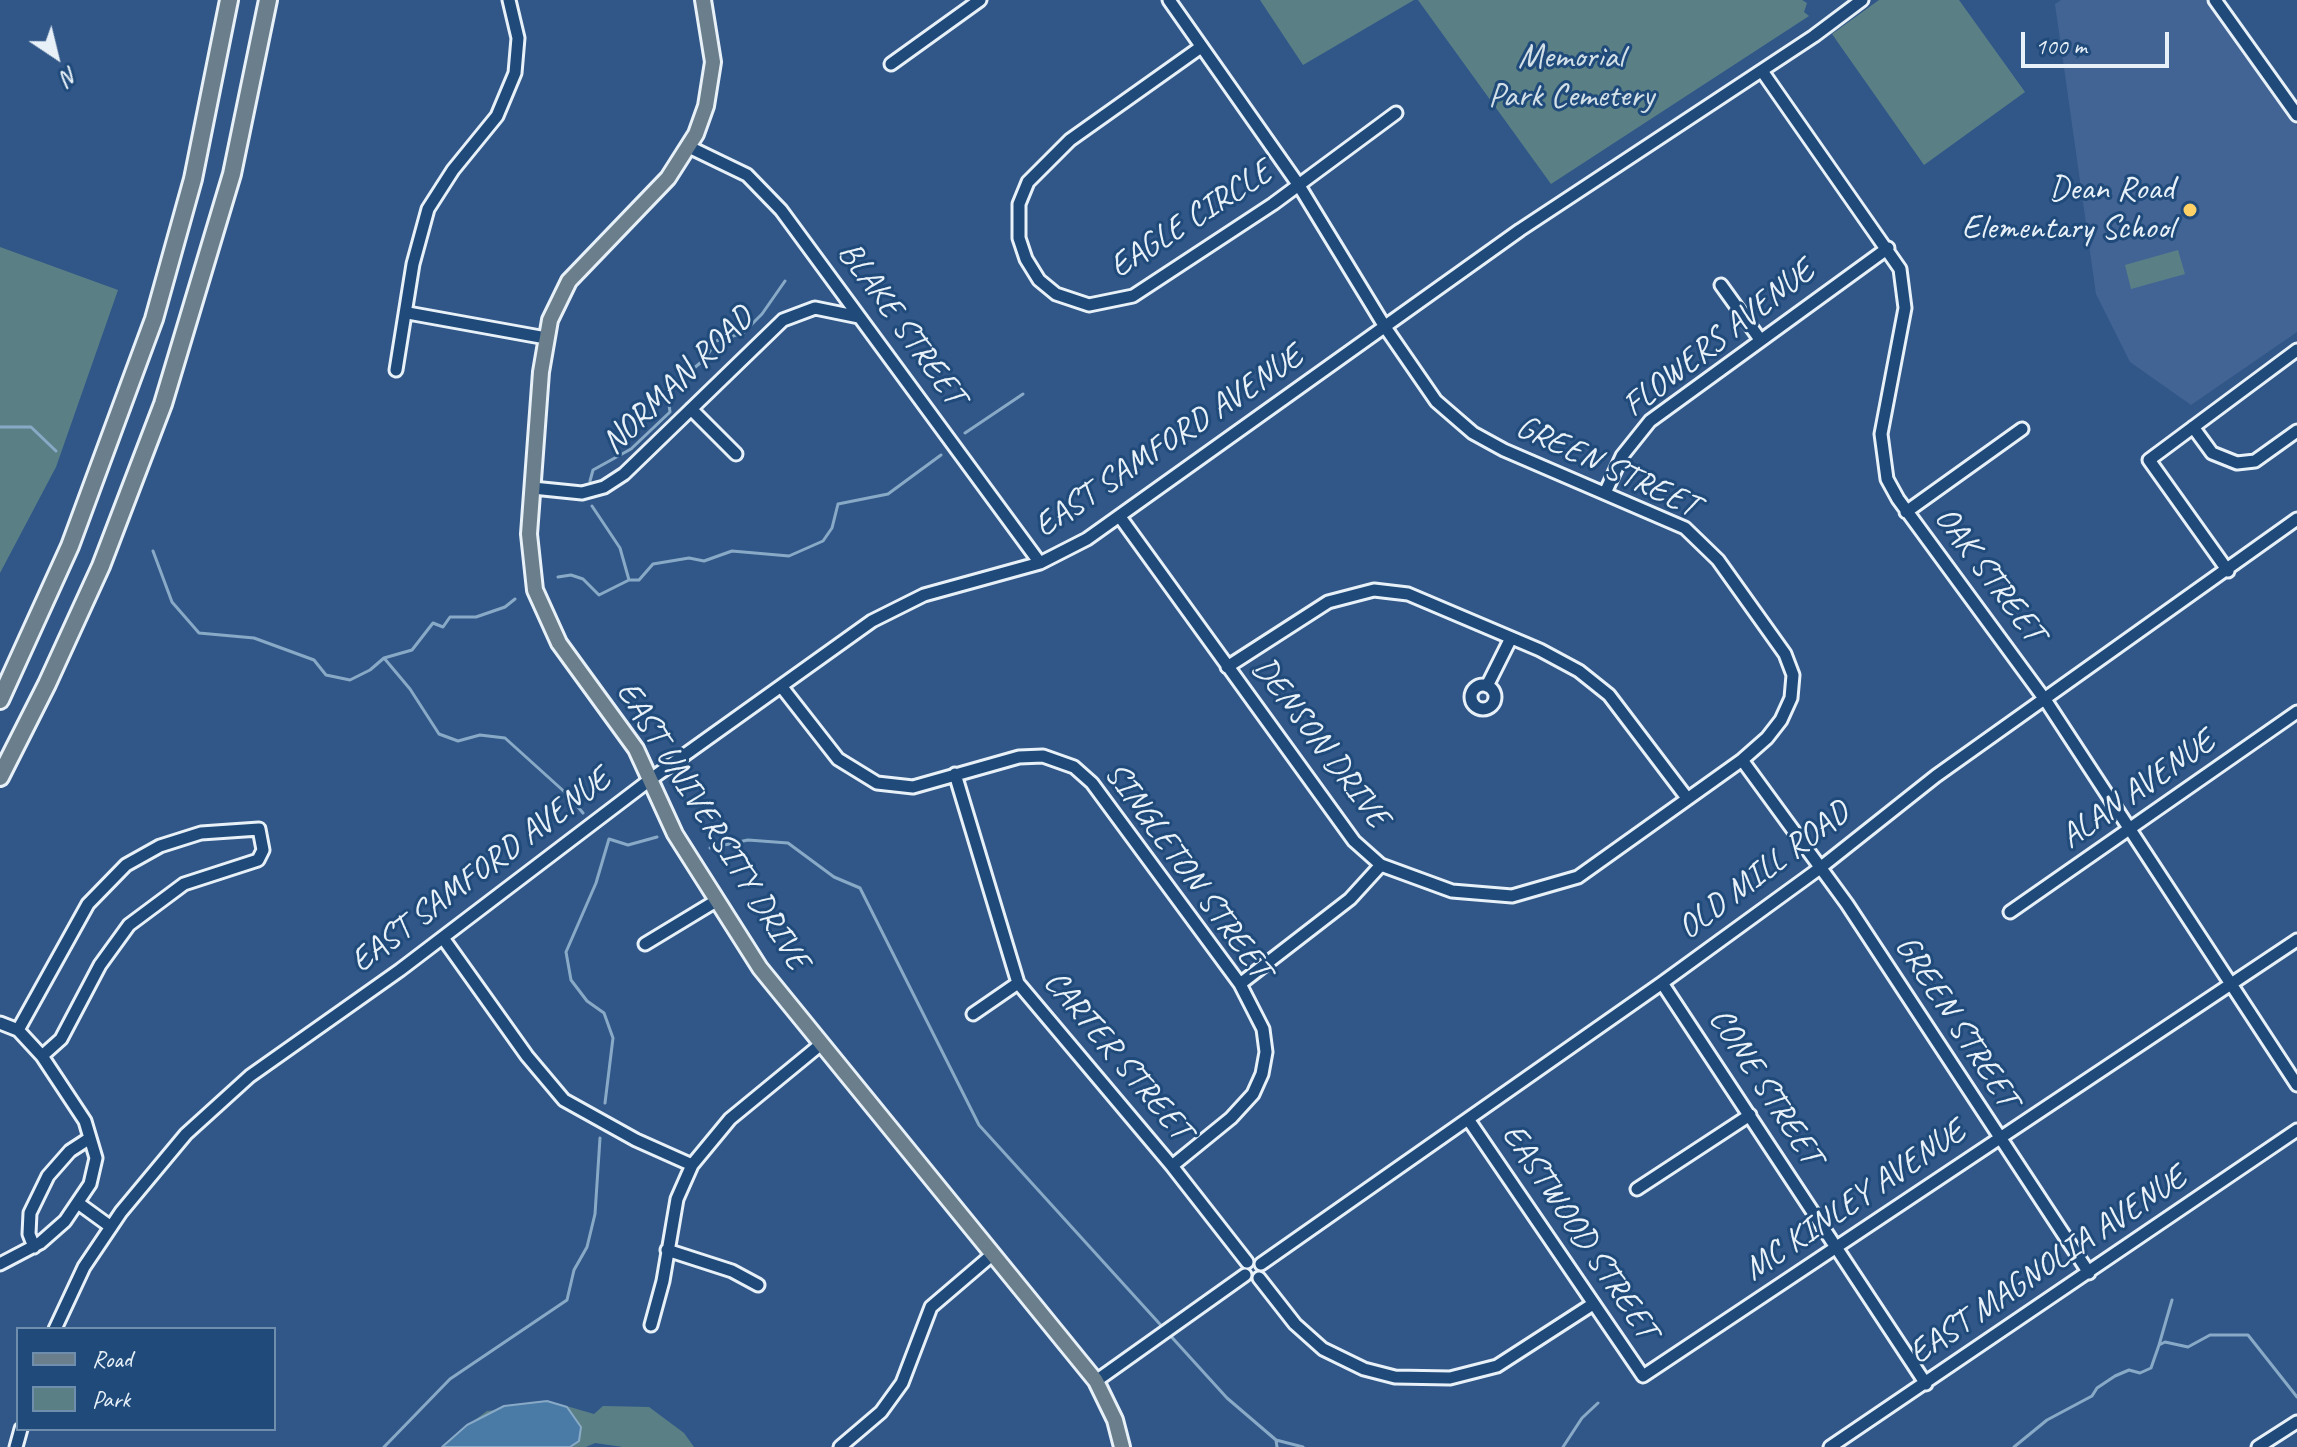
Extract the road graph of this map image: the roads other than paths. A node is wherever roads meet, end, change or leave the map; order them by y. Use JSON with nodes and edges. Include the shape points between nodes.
{"nodes":[{"id":1,"x":229,"y":0,"type":"edge"},
{"id":2,"x":268,"y":0,"type":"edge"},
{"id":3,"x":509,"y":0,"type":"edge"},
{"id":4,"x":703,"y":0,"type":"edge"},
{"id":5,"x":980,"y":0,"type":"edge"},
{"id":6,"x":1169,"y":0,"type":"edge"},
{"id":7,"x":1862,"y":0,"type":"edge"},
{"id":8,"x":2215,"y":0,"type":"edge"},
{"id":9,"x":1201,"y":47,"type":"junction"},
{"id":10,"x":891,"y":64,"type":"dead end"},
{"id":11,"x":1762,"y":71,"type":"junction"},
{"id":12,"x":1396,"y":113,"type":"dead end"},
{"id":13,"x":2297,"y":115,"type":"edge"},
{"id":14,"x":689,"y":147,"type":"junction"},
{"id":15,"x":1298,"y":184,"type":"junction"},
{"id":16,"x":1888,"y":248,"type":"junction"},
{"id":17,"x":1721,"y":285,"type":"dead end"},
{"id":18,"x":408,"y":313,"type":"junction"},
{"id":19,"x":860,"y":317,"type":"junction"},
{"id":20,"x":1385,"y":327,"type":"junction"},
{"id":21,"x":546,"y":338,"type":"junction"},
{"id":22,"x":1759,"y":338,"type":"junction"},
{"id":23,"x":2297,"y":350,"type":"edge"},
{"id":24,"x":396,"y":370,"type":"dead end"},
{"id":25,"x":691,"y":409,"type":"junction"},
{"id":26,"x":2193,"y":427,"type":"junction"},
{"id":27,"x":2022,"y":429,"type":"dead end"},
{"id":28,"x":2297,"y":431,"type":"edge"},
{"id":29,"x":736,"y":454,"type":"dead end"},
{"id":30,"x":533,"y":488,"type":"junction"},
{"id":31,"x":1605,"y":493,"type":"junction"},
{"id":32,"x":1906,"y":512,"type":"junction"},
{"id":33,"x":1120,"y":517,"type":"junction"},
{"id":34,"x":2297,"y":519,"type":"edge"},
{"id":35,"x":1040,"y":563,"type":"junction"},
{"id":36,"x":2228,"y":571,"type":"junction"},
{"id":37,"x":1511,"y":638,"type":"junction"},
{"id":38,"x":1227,"y":667,"type":"junction"},
{"id":39,"x":781,"y":686,"type":"junction"},
{"id":40,"x":1487,"y":686,"type":"dead end"},
{"id":41,"x":0,"y":700,"type":"edge"},
{"id":42,"x":2046,"y":701,"type":"junction"},
{"id":43,"x":2297,"y":712,"type":"edge"},
{"id":44,"x":1742,"y":760,"type":"junction"},
{"id":45,"x":955,"y":774,"type":"junction"},
{"id":46,"x":0,"y":777,"type":"edge"},
{"id":47,"x":651,"y":779,"type":"junction"},
{"id":48,"x":1687,"y":798,"type":"junction"},
{"id":49,"x":2131,"y":829,"type":"junction"},
{"id":50,"x":1381,"y":865,"type":"junction"},
{"id":51,"x":1820,"y":868,"type":"junction"},
{"id":52,"x":716,"y":901,"type":"junction"},
{"id":53,"x":2010,"y":912,"type":"dead end"},
{"id":54,"x":443,"y":938,"type":"junction"},
{"id":55,"x":2297,"y":940,"type":"edge"},
{"id":56,"x":645,"y":944,"type":"dead end"},
{"id":57,"x":1018,"y":983,"type":"junction"},
{"id":58,"x":1662,"y":983,"type":"junction"},
{"id":59,"x":1240,"y":984,"type":"junction"},
{"id":60,"x":2229,"y":985,"type":"junction"},
{"id":61,"x":973,"y":1014,"type":"dead end"},
{"id":62,"x":0,"y":1023,"type":"edge"},
{"id":63,"x":18,"y":1030,"type":"junction"},
{"id":64,"x":820,"y":1045,"type":"junction"},
{"id":65,"x":42,"y":1056,"type":"junction"},
{"id":66,"x":2297,"y":1085,"type":"edge"},
{"id":67,"x":1750,"y":1115,"type":"junction"},
{"id":68,"x":1468,"y":1119,"type":"junction"},
{"id":69,"x":2297,"y":1130,"type":"edge"},
{"id":70,"x":90,"y":1138,"type":"junction"},
{"id":71,"x":1998,"y":1139,"type":"junction"},
{"id":72,"x":692,"y":1165,"type":"junction"},
{"id":73,"x":1172,"y":1166,"type":"junction"},
{"id":74,"x":1637,"y":1189,"type":"dead end"},
{"id":75,"x":78,"y":1203,"type":"junction"},
{"id":76,"x":111,"y":1227,"type":"junction"},
{"id":77,"x":34,"y":1247,"type":"junction"},
{"id":78,"x":1837,"y":1247,"type":"junction"},
{"id":79,"x":667,"y":1250,"type":"junction"},
{"id":80,"x":993,"y":1254,"type":"junction"},
{"id":81,"x":1247,"y":1262,"type":"junction"},
{"id":82,"x":0,"y":1264,"type":"edge"},
{"id":83,"x":1261,"y":1264,"type":"junction"},
{"id":84,"x":2089,"y":1273,"type":"junction"},
{"id":85,"x":1245,"y":1275,"type":"junction"},
{"id":86,"x":1259,"y":1278,"type":"junction"},
{"id":87,"x":758,"y":1285,"type":"dead end"},
{"id":88,"x":1593,"y":1304,"type":"junction"},
{"id":89,"x":651,"y":1325,"type":"dead end"},
{"id":90,"x":56,"y":1327,"type":"edge"},
{"id":91,"x":1643,"y":1376,"type":"joint"},
{"id":92,"x":1096,"y":1381,"type":"junction"},
{"id":93,"x":1926,"y":1384,"type":"junction"},
{"id":94,"x":2297,"y":1422,"type":"edge"},
{"id":95,"x":840,"y":1447,"type":"edge"},
{"id":96,"x":1122,"y":1447,"type":"edge"},
{"id":97,"x":1830,"y":1447,"type":"edge"},
{"id":98,"x":2258,"y":1447,"type":"edge"}],
"edges":[{"from":1,"to":41,"type":"highway","via":[[193,179],[154,319],[70,546]]},
{"from":2,"to":46,"type":"highway","via":[[232,174],[163,404],[101,566]]},
{"from":3,"to":18,"type":"street","via":[[518,38],[511,84],[497,116],[428,209],[413,264]]},
{"from":4,"to":14,"type":"main road","name":"EAST UNIVERSITY DRIVE","via":[[711,33],[711,77]]},
{"from":5,"to":10,"type":"street"},
{"from":6,"to":9,"type":"street","name":"GREEN STREET"},
{"from":7,"to":11,"type":"street","name":"EAST SAMFORD AVENUE"},
{"from":8,"to":13,"type":"street"},
{"from":9,"to":15,"type":"street","name":"GREEN STREET"},
{"from":9,"to":15,"type":"street","name":"EAGLE CIRCLE","via":[[1070,140],[1028,182],[1017,226],[1026,259],[1039,280],[1077,303],[1100,305],[1133,296]]},
{"from":11,"to":16,"type":"street","name":"OAK STREET"},
{"from":11,"to":20,"type":"street","name":"EAST SAMFORD AVENUE","via":[[1520,230]]},
{"from":12,"to":15,"type":"street","name":"EAGLE CIRCLE"},
{"from":14,"to":19,"type":"street","name":"BLAKE STREET","via":[[747,175],[765,192]]},
{"from":14,"to":21,"type":"main road","name":"EAST UNIVERSITY DRIVE","via":[[668,178],[569,281]]},
{"from":15,"to":20,"type":"street","name":"GREEN STREET"},
{"from":16,"to":22,"type":"street","name":"FLOWERS AVENUE"},
{"from":16,"to":32,"type":"street","name":"OAK STREET","via":[[1904,282],[1905,308],[1883,410],[1882,457],[1887,479]]},
{"from":17,"to":22,"type":"street"},
{"from":18,"to":21,"type":"street"},
{"from":18,"to":24,"type":"street"},
{"from":19,"to":25,"type":"street","name":"NORMAN ROAD","via":[[815,308],[783,320]]},
{"from":19,"to":35,"type":"street","name":"BLAKE STREET"},
{"from":20,"to":31,"type":"street","name":"GREEN STREET","via":[[1453,419],[1504,450]]},
{"from":20,"to":33,"type":"street","name":"EAST SAMFORD AVENUE"},
{"from":21,"to":30,"type":"main road","name":"EAST UNIVERSITY DRIVE"},
{"from":22,"to":31,"type":"street","name":"FLOWERS AVENUE","via":[[1650,421],[1628,446]]},
{"from":23,"to":26,"type":"street"},
{"from":25,"to":29,"type":"street"},
{"from":25,"to":30,"type":"street","name":"NORMAN ROAD","via":[[604,487],[582,493]]},
{"from":26,"to":28,"type":"street","via":[[2212,453],[2237,463],[2255,461]]},
{"from":26,"to":36,"type":"street","via":[[2149,460]]},
{"from":27,"to":32,"type":"street"},
{"from":30,"to":47,"type":"main road","name":"EAST UNIVERSITY DRIVE","via":[[530,562],[545,617]]},
{"from":31,"to":44,"type":"street","name":"GREEN STREET","via":[[1685,528],[1718,560],[1785,654],[1793,675],[1791,698],[1767,738]]},
{"from":32,"to":42,"type":"street","name":"OAK STREET"},
{"from":33,"to":35,"type":"street","name":"EAST SAMFORD AVENUE"},
{"from":33,"to":38,"type":"street","name":"DENSON DRIVE"},
{"from":34,"to":36,"type":"street","name":"OLD MILL ROAD"},
{"from":35,"to":39,"type":"street","name":"EAST SAMFORD AVENUE","via":[[903,605]]},
{"from":36,"to":42,"type":"street","name":"OLD MILL ROAD"},
{"from":37,"to":38,"type":"street","via":[[1408,594],[1374,590],[1328,602]]},
{"from":37,"to":40,"type":"street"},
{"from":37,"to":48,"type":"street","via":[[1569,665],[1609,695]]},
{"from":38,"to":50,"type":"street","name":"DENSON DRIVE","via":[[1337,821]]},
{"from":39,"to":45,"type":"street","name":"SINGLETON STREET","via":[[830,750],[866,779],[913,787]]},
{"from":39,"to":47,"type":"street","name":"EAST SAMFORD AVENUE"},
{"from":42,"to":49,"type":"street","name":"OAK STREET"},
{"from":42,"to":51,"type":"street","name":"OLD MILL ROAD","via":[[1936,776]]},
{"from":43,"to":49,"type":"street","name":"ALAN AVENUE"},
{"from":44,"to":48,"type":"street","name":"DENSON DRIVE"},
{"from":44,"to":51,"type":"street","name":"GREEN STREET"},
{"from":45,"to":57,"type":"street","name":"CARTER STREET"},
{"from":45,"to":59,"type":"street","name":"SINGLETON STREET","via":[[1019,757],[1043,756],[1074,767],[1092,783]]},
{"from":47,"to":52,"type":"main road","name":"EAST UNIVERSITY DRIVE","via":[[675,834]]},
{"from":47,"to":54,"type":"street","name":"EAST SAMFORD AVENUE"},
{"from":48,"to":50,"type":"street","name":"DENSON DRIVE","via":[[1578,877],[1535,892],[1464,894]]},
{"from":49,"to":53,"type":"street","name":"ALAN AVENUE"},
{"from":49,"to":60,"type":"street","name":"OAK STREET"},
{"from":50,"to":59,"type":"street","via":[[1350,899]]},
{"from":51,"to":58,"type":"street","name":"OLD MILL ROAD"},
{"from":51,"to":71,"type":"street","name":"GREEN STREET"},
{"from":52,"to":56,"type":"street"},
{"from":52,"to":64,"type":"main road","name":"EAST UNIVERSITY DRIVE"},
{"from":54,"to":72,"type":"street","via":[[564,1100]]},
{"from":54,"to":76,"type":"street","name":"EAST SAMFORD AVENUE","via":[[250,1076],[186,1134]]},
{"from":55,"to":60,"type":"street","name":"MC KINLEY AVENUE"},
{"from":57,"to":61,"type":"street"},
{"from":57,"to":73,"type":"street","name":"CARTER STREET"},
{"from":58,"to":67,"type":"street","name":"CONE STREET"},
{"from":58,"to":68,"type":"street","name":"OLD MILL ROAD"},
{"from":59,"to":73,"type":"street","name":"SINGLETON STREET","via":[[1263,1029],[1262,1074],[1253,1094],[1231,1118]]},
{"from":60,"to":66,"type":"street","name":"OAK STREET"},
{"from":60,"to":71,"type":"street","name":"MC KINLEY AVENUE"},
{"from":62,"to":63,"type":"street"},
{"from":63,"to":65,"type":"street"},
{"from":63,"to":65,"type":"street","via":[[88,904],[126,865],[160,846],[201,833],[259,829],[263,850],[258,860],[184,884],[129,925],[100,965],[58,1043]]},
{"from":64,"to":72,"type":"street","via":[[730,1119]]},
{"from":64,"to":80,"type":"main road","name":"EAST UNIVERSITY DRIVE"},
{"from":65,"to":70,"type":"street","via":[[85,1121]]},
{"from":67,"to":74,"type":"street"},
{"from":67,"to":78,"type":"street","name":"CONE STREET"},
{"from":68,"to":83,"type":"street","name":"OLD MILL ROAD"},
{"from":68,"to":88,"type":"street","name":"EASTWOOD STREET"},
{"from":69,"to":84,"type":"street","name":"EAST MAGNOLIA AVENUE"},
{"from":70,"to":75,"type":"street","via":[[96,1158],[90,1184]]},
{"from":70,"to":77,"type":"street","via":[[48,1176],[30,1213]]},
{"from":71,"to":78,"type":"street","name":"MC KINLEY AVENUE"},
{"from":71,"to":84,"type":"street","name":"GREEN STREET"},
{"from":72,"to":79,"type":"street","via":[[677,1199]]},
{"from":73,"to":81,"type":"street","name":"CARTER STREET"},
{"from":75,"to":76,"type":"street"},
{"from":75,"to":77,"type":"street"},
{"from":76,"to":90,"type":"street","name":"EAST SAMFORD AVENUE","via":[[84,1267]]},
{"from":77,"to":82,"type":"street"},
{"from":78,"to":91,"type":"street","name":"MC KINLEY AVENUE"},
{"from":78,"to":93,"type":"street","name":"CONE STREET"},
{"from":79,"to":87,"type":"street"},
{"from":79,"to":89,"type":"street"},
{"from":80,"to":92,"type":"main road","name":"EAST UNIVERSITY DRIVE"},
{"from":80,"to":95,"type":"street","via":[[931,1307],[902,1383],[881,1412]]},
{"from":81,"to":83,"type":"street"},
{"from":81,"to":85,"type":"street"},
{"from":83,"to":86,"type":"street"},
{"from":84,"to":93,"type":"street","name":"EAST MAGNOLIA AVENUE"},
{"from":85,"to":86,"type":"street"},
{"from":85,"to":92,"type":"street"},
{"from":86,"to":88,"type":"street","via":[[1295,1324],[1323,1349],[1395,1377],[1450,1378],[1497,1366]]},
{"from":88,"to":91,"type":"street","name":"EASTWOOD STREET"},
{"from":92,"to":96,"type":"main road","name":"EAST UNIVERSITY DRIVE"},
{"from":93,"to":97,"type":"street","name":"EAST MAGNOLIA AVENUE"},
{"from":94,"to":98,"type":"street"}]}
